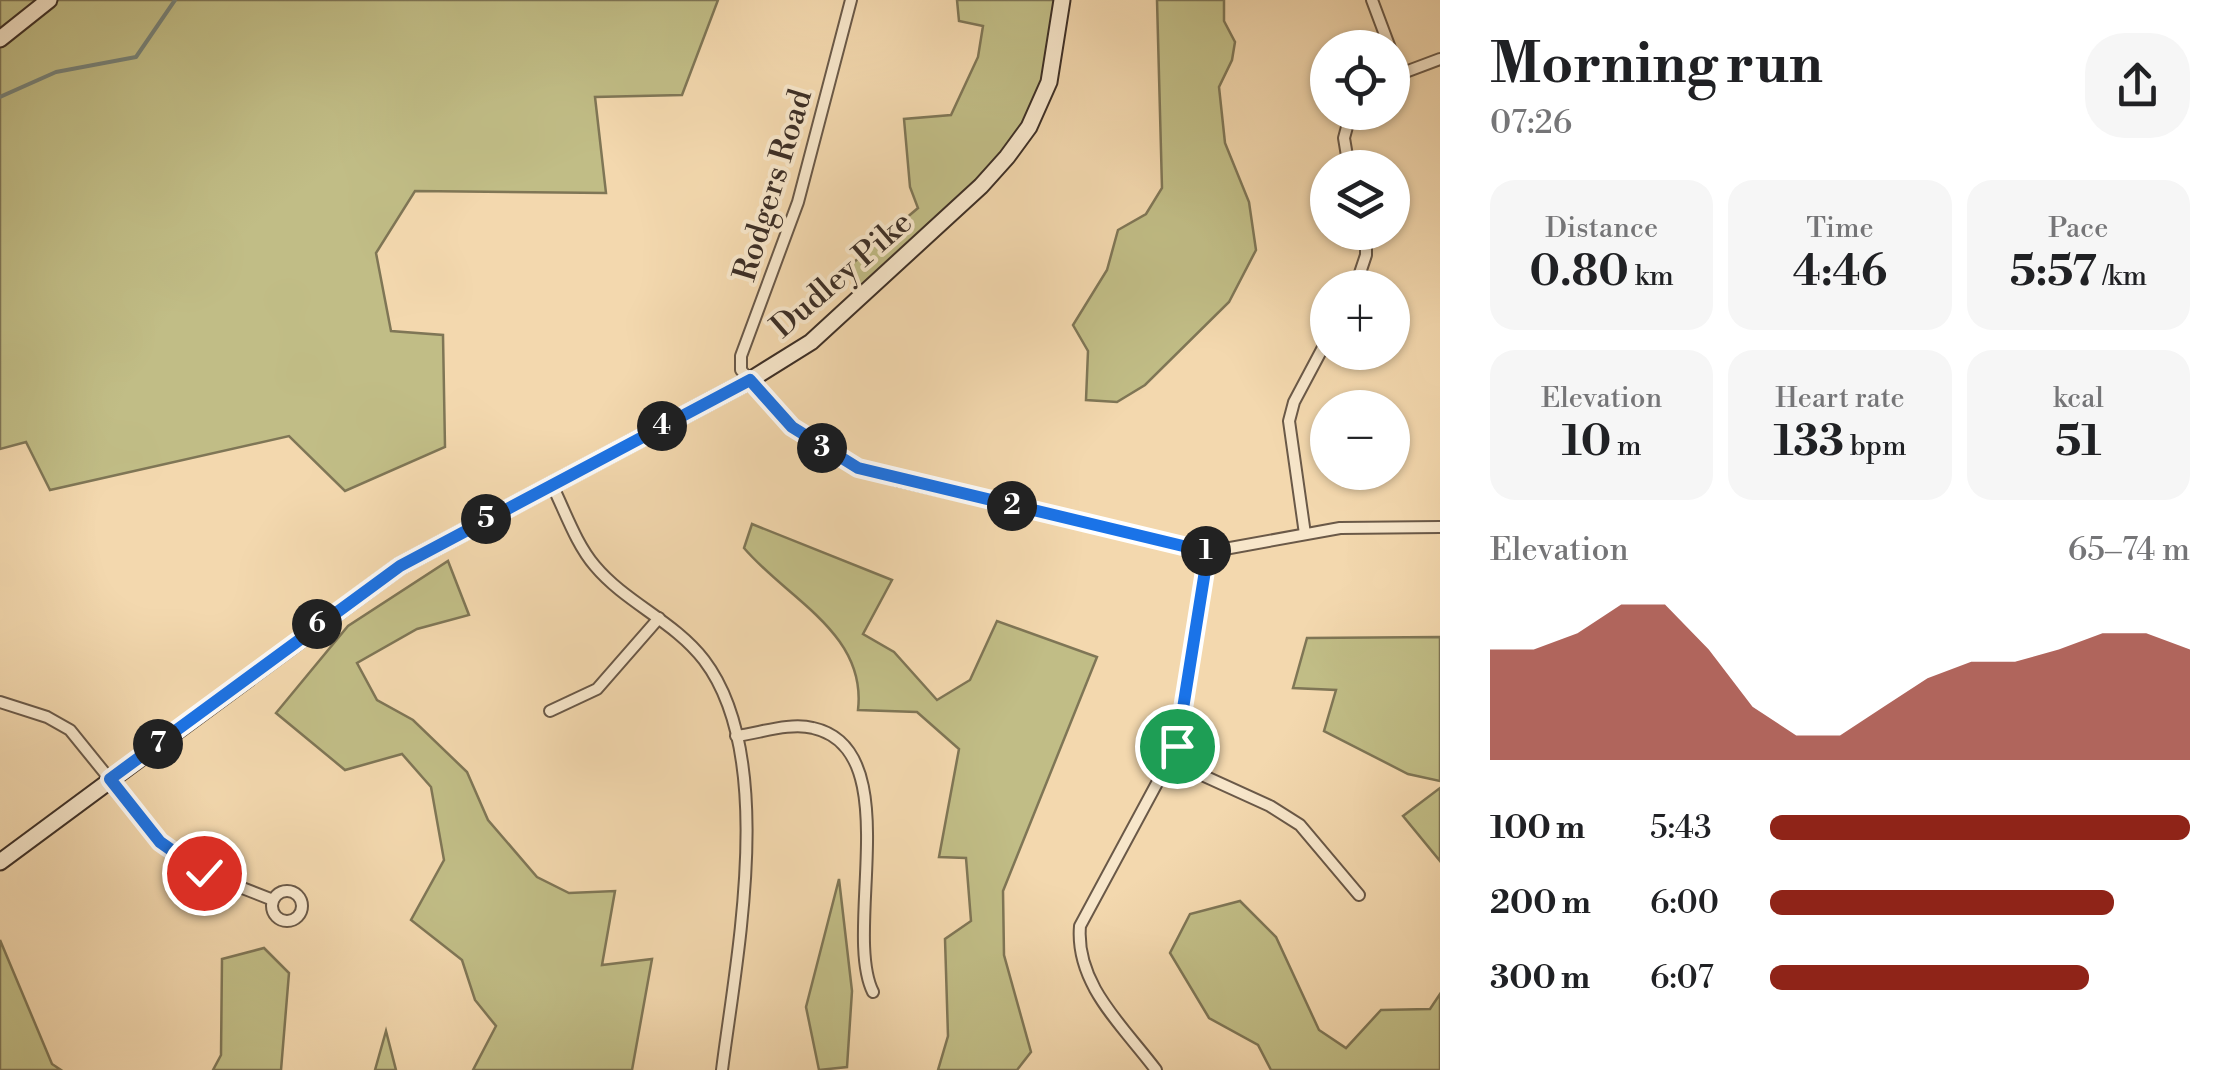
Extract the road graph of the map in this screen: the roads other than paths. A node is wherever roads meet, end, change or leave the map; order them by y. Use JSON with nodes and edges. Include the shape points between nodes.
{"nodes":[{"id":1,"x":50,"y":0,"type":"edge"},
{"id":2,"x":851,"y":0,"type":"edge"},
{"id":3,"x":1062,"y":0,"type":"edge"},
{"id":4,"x":1372,"y":0,"type":"edge"},
{"id":5,"x":1384,"y":30,"type":"edge"},
{"id":6,"x":0,"y":39,"type":"edge"},
{"id":7,"x":1440,"y":59,"type":"edge"},
{"id":8,"x":1410,"y":71,"type":"edge"},
{"id":9,"x":1311,"y":370,"type":"edge"},
{"id":10,"x":750,"y":380,"type":"junction"},
{"id":11,"x":552,"y":485,"type":"junction"},
{"id":12,"x":1440,"y":527,"type":"edge"},
{"id":13,"x":1305,"y":534,"type":"junction"},
{"id":14,"x":1208,"y":552,"type":"junction"},
{"id":15,"x":659,"y":618,"type":"junction"},
{"id":16,"x":0,"y":702,"type":"edge"},
{"id":17,"x":550,"y":711,"type":"dead end"},
{"id":18,"x":736,"y":736,"type":"junction"},
{"id":19,"x":1172,"y":761,"type":"junction"},
{"id":20,"x":110,"y":779,"type":"junction"},
{"id":21,"x":0,"y":862,"type":"edge"},
{"id":22,"x":1359,"y":894,"type":"dead end"},
{"id":23,"x":273,"y":900,"type":"dead end"},
{"id":24,"x":873,"y":992,"type":"dead end"},
{"id":25,"x":1153,"y":1069,"type":"edge"},
{"id":26,"x":722,"y":1070,"type":"edge"}],
"edges":[{"from":1,"to":6,"type":"street"},
{"from":2,"to":10,"type":"street","name":"Rodgers Road","via":[[798,202],[740,356]]},
{"from":3,"to":10,"type":"street","name":"Dudley Pike","via":[[1049,82],[1007,156],[811,342]]},
{"from":4,"to":5,"type":"street"},
{"from":7,"to":8,"type":"street"},
{"from":9,"to":13,"type":"street","via":[[1290,422]]},
{"from":10,"to":11,"type":"street","name":"Dudley Pike"},
{"from":10,"to":14,"type":"street","via":[[792,427],[858,468]]},
{"from":11,"to":15,"type":"street","via":[[594,564]]},
{"from":11,"to":20,"type":"street","name":"Dudley Pike","via":[[400,566]]},
{"from":12,"to":13,"type":"street"},
{"from":13,"to":14,"type":"street"},
{"from":14,"to":19,"type":"street"},
{"from":15,"to":17,"type":"street","via":[[597,689]]},
{"from":15,"to":18,"type":"street","via":[[706,663]]},
{"from":16,"to":20,"type":"street","via":[[58,722]]},
{"from":18,"to":24,"type":"street","via":[[814,728],[838,740],[852,758],[866,811],[864,965]]},
{"from":18,"to":26,"type":"street","via":[[745,912]]},
{"from":19,"to":22,"type":"street","via":[[1300,825]]},
{"from":19,"to":25,"type":"street","via":[[1087,909],[1078,951],[1089,982]]},
{"from":20,"to":21,"type":"street","name":"Dudley Pike"},
{"from":20,"to":23,"type":"street","via":[[168,850],[204,873]]}]}
